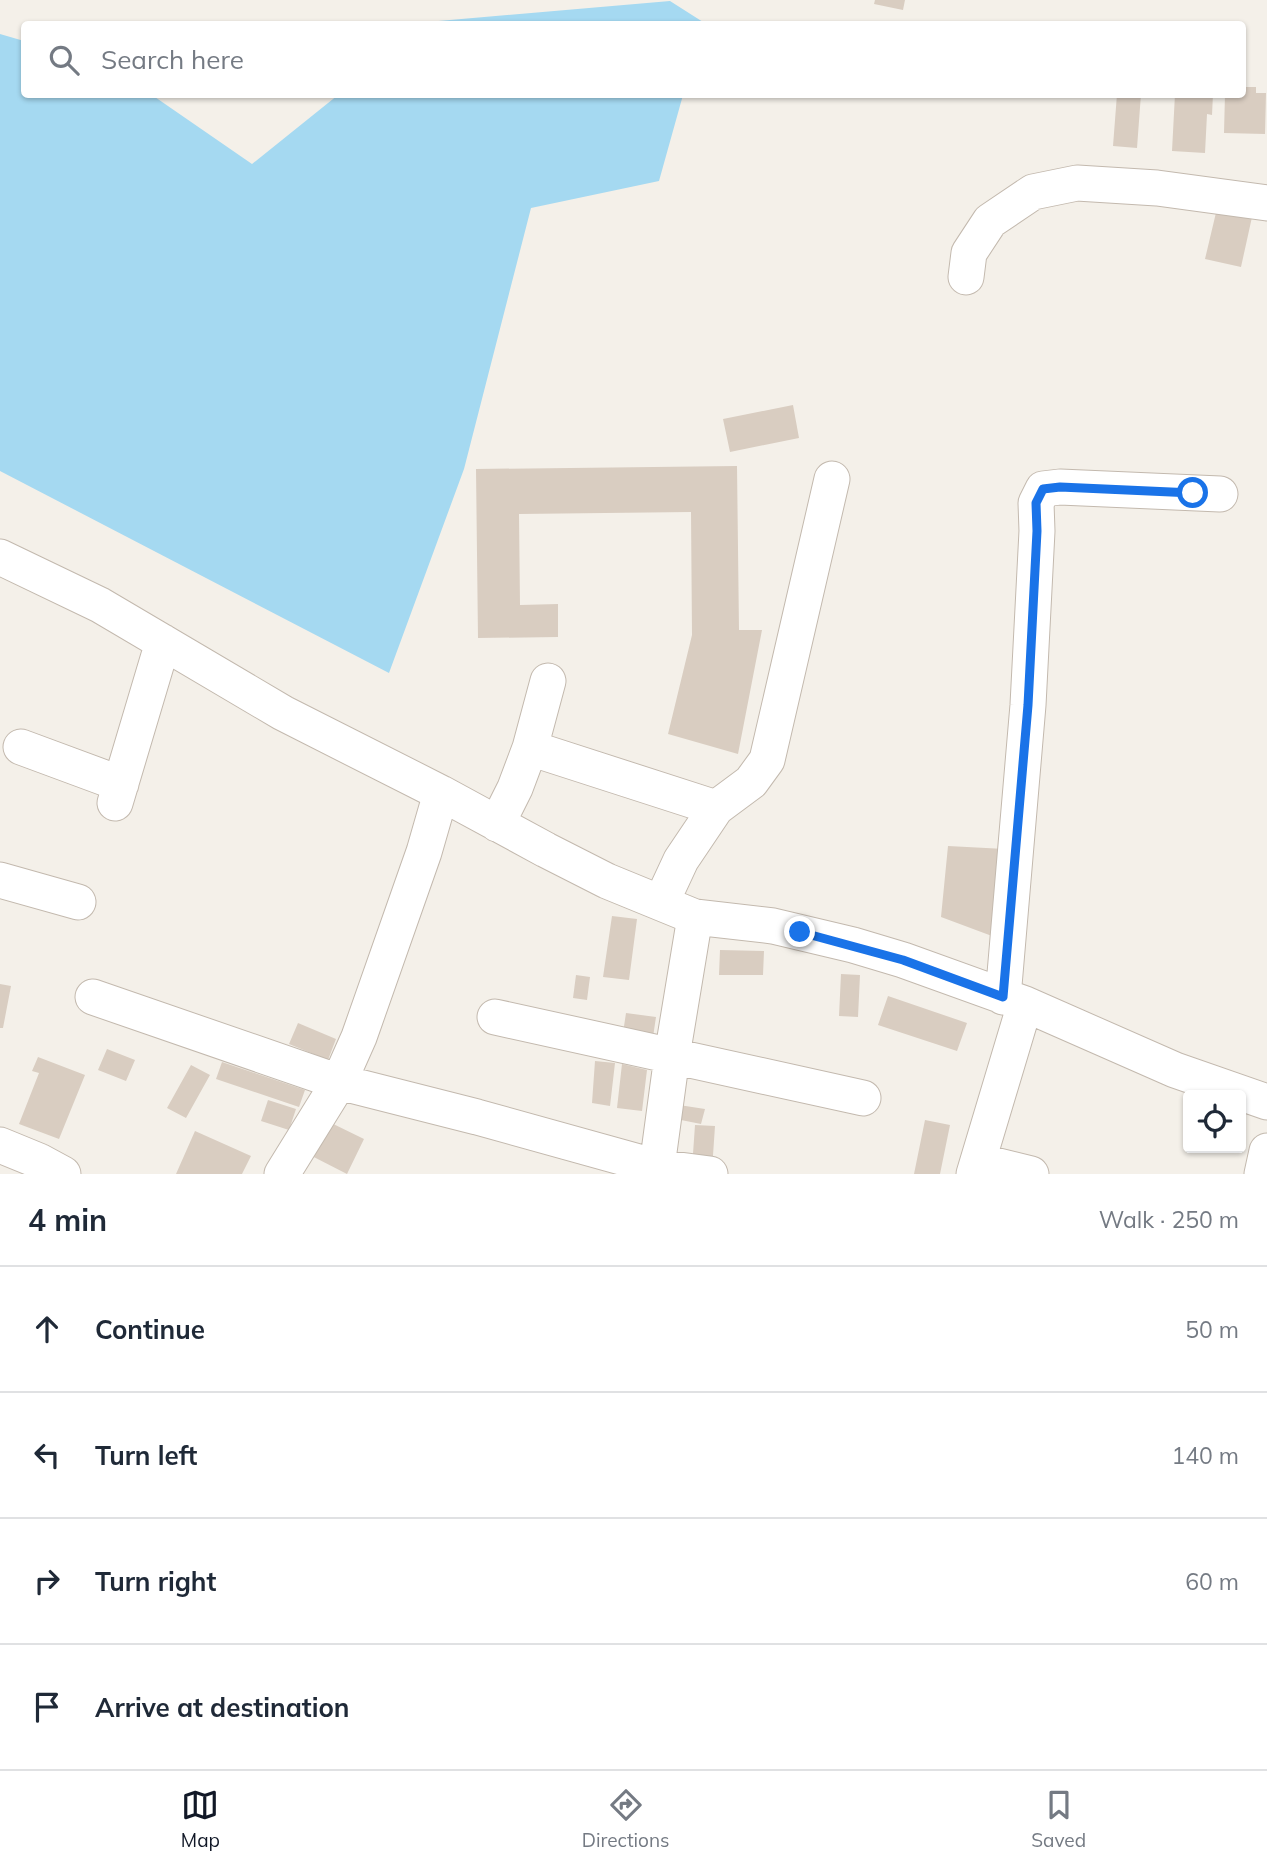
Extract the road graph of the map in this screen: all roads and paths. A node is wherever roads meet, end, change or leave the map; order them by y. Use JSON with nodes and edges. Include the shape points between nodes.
{"nodes":[{"id":1,"x":1267,"y":203,"type":"edge"},
{"id":2,"x":966,"y":277,"type":"dead end"},
{"id":3,"x":832,"y":479,"type":"dead end"},
{"id":4,"x":1220,"y":494,"type":"dead end"},
{"id":5,"x":0,"y":557,"type":"edge"},
{"id":6,"x":163,"y":642,"type":"junction"},
{"id":7,"x":548,"y":681,"type":"dead end"},
{"id":8,"x":21,"y":747,"type":"dead end"},
{"id":9,"x":530,"y":748,"type":"junction"},
{"id":10,"x":441,"y":793,"type":"junction"},
{"id":11,"x":716,"y":808,"type":"junction"},
{"id":12,"x":497,"y":824,"type":"junction"},
{"id":13,"x":0,"y":880,"type":"edge"},
{"id":14,"x":78,"y":902,"type":"dead end"},
{"id":15,"x":661,"y":903,"type":"junction"},
{"id":16,"x":695,"y":917,"type":"junction"},
{"id":17,"x":93,"y":997,"type":"dead end"},
{"id":18,"x":1014,"y":1000,"type":"junction"},
{"id":19,"x":495,"y":1017,"type":"dead end"},
{"id":20,"x":672,"y":1056,"type":"junction"},
{"id":21,"x":339,"y":1082,"type":"junction"},
{"id":22,"x":863,"y":1098,"type":"dead end"},
{"id":23,"x":1267,"y":1102,"type":"edge"},
{"id":24,"x":0,"y":1146,"type":"edge"},
{"id":25,"x":1267,"y":1151,"type":"edge"},
{"id":26,"x":976,"y":1167,"type":"edge"},
{"id":27,"x":656,"y":1170,"type":"edge"},
{"id":28,"x":64,"y":1174,"type":"edge"},
{"id":29,"x":282,"y":1174,"type":"edge"},
{"id":30,"x":710,"y":1174,"type":"edge"},
{"id":31,"x":1031,"y":1174,"type":"edge"},
{"id":32,"x":1262,"y":1174,"type":"edge"}],
"edges":[{"from":1,"to":2,"type":"street","via":[[1077,183],[1033,192],[990,221],[969,253]]},
{"from":3,"to":11,"type":"street","via":[[767,760],[751,782]]},
{"from":4,"to":18,"type":"street","via":[[1060,487],[1043,489],[1036,503]]},
{"from":5,"to":6,"type":"street","via":[[100,605]]},
{"from":6,"to":8,"type":"street","via":[[118,794]]},
{"from":6,"to":10,"type":"street","via":[[283,713]]},
{"from":7,"to":9,"type":"street"},
{"from":9,"to":11,"type":"street"},
{"from":9,"to":12,"type":"street"},
{"from":10,"to":12,"type":"street"},
{"from":10,"to":21,"type":"street","via":[[359,1037]]},
{"from":11,"to":15,"type":"street","via":[[681,860]]},
{"from":12,"to":15,"type":"street","via":[[607,881]]},
{"from":13,"to":14,"type":"street"},
{"from":15,"to":16,"type":"street"},
{"from":16,"to":18,"type":"street","via":[[774,926],[853,945]]},
{"from":16,"to":20,"type":"street"},
{"from":17,"to":21,"type":"street"},
{"from":18,"to":23,"type":"street","via":[[1175,1070]]},
{"from":18,"to":26,"type":"street"},
{"from":19,"to":20,"type":"street"},
{"from":20,"to":22,"type":"street"},
{"from":20,"to":27,"type":"street"},
{"from":21,"to":27,"type":"street"},
{"from":21,"to":29,"type":"street"},
{"from":24,"to":28,"type":"street"},
{"from":25,"to":32,"type":"street"},
{"from":26,"to":31,"type":"street"},
{"from":27,"to":30,"type":"street"}]}
